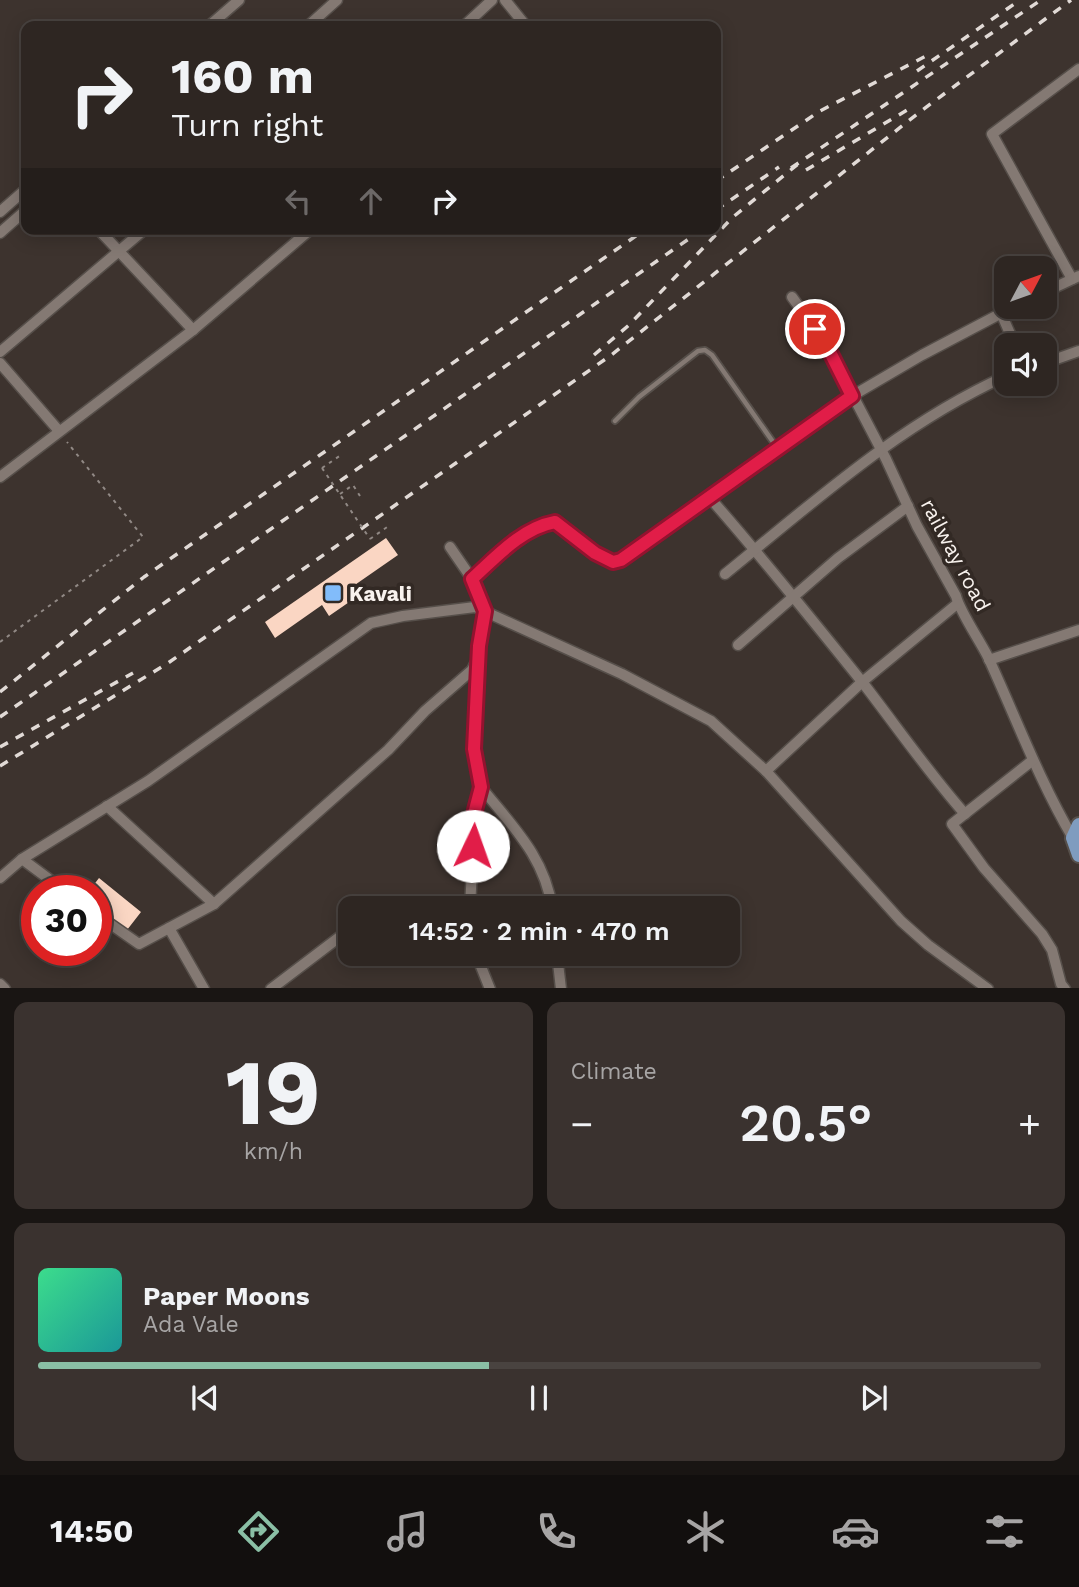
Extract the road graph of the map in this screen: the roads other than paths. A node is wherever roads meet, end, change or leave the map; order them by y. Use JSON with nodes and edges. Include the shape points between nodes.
{"nodes":[{"id":1,"x":239,"y":0,"type":"edge"},
{"id":2,"x":337,"y":0,"type":"edge"},
{"id":3,"x":492,"y":0,"type":"edge"},
{"id":4,"x":505,"y":0,"type":"edge"},
{"id":5,"x":215,"y":21,"type":"edge"},
{"id":6,"x":314,"y":21,"type":"edge"},
{"id":7,"x":469,"y":21,"type":"edge"},
{"id":8,"x":522,"y":21,"type":"edge"},
{"id":9,"x":1079,"y":69,"type":"edge"},
{"id":10,"x":21,"y":193,"type":"edge"},
{"id":11,"x":0,"y":212,"type":"edge"},
{"id":12,"x":21,"y":214,"type":"edge"},
{"id":13,"x":0,"y":233,"type":"edge"},
{"id":14,"x":103,"y":235,"type":"edge"},
{"id":15,"x":138,"y":235,"type":"edge"},
{"id":16,"x":304,"y":235,"type":"edge"},
{"id":17,"x":119,"y":252,"type":"junction"},
{"id":18,"x":1076,"y":278,"type":"edge"},
{"id":19,"x":1057,"y":287,"type":"edge"},
{"id":20,"x":792,"y":298,"type":"dead end"},
{"id":21,"x":994,"y":317,"type":"edge"},
{"id":22,"x":193,"y":330,"type":"junction"},
{"id":23,"x":1079,"y":351,"type":"edge"},
{"id":24,"x":0,"y":352,"type":"edge"},
{"id":25,"x":1057,"y":359,"type":"edge"},
{"id":26,"x":0,"y":363,"type":"edge"},
{"id":27,"x":994,"y":382,"type":"edge"},
{"id":28,"x":852,"y":396,"type":"junction"},
{"id":29,"x":615,"y":421,"type":"dead end"},
{"id":30,"x":59,"y":431,"type":"junction"},
{"id":31,"x":778,"y":449,"type":"junction"},
{"id":32,"x":880,"y":449,"type":"junction"},
{"id":33,"x":0,"y":477,"type":"edge"},
{"id":34,"x":710,"y":499,"type":"junction"},
{"id":35,"x":908,"y":506,"type":"junction"},
{"id":36,"x":450,"y":547,"type":"dead end"},
{"id":37,"x":755,"y":550,"type":"junction"},
{"id":38,"x":725,"y":574,"type":"dead end"},
{"id":39,"x":472,"y":579,"type":"junction"},
{"id":40,"x":792,"y":597,"type":"junction"},
{"id":41,"x":957,"y":604,"type":"junction"},
{"id":42,"x":485,"y":611,"type":"junction"},
{"id":43,"x":1079,"y":630,"type":"edge"},
{"id":44,"x":738,"y":645,"type":"dead end"},
{"id":45,"x":479,"y":646,"type":"junction"},
{"id":46,"x":989,"y":660,"type":"junction"},
{"id":47,"x":862,"y":682,"type":"junction"},
{"id":48,"x":1033,"y":760,"type":"junction"},
{"id":49,"x":766,"y":771,"type":"junction"},
{"id":50,"x":481,"y":787,"type":"junction"},
{"id":51,"x":107,"y":806,"type":"junction"},
{"id":52,"x":965,"y":814,"type":"junction"},
{"id":53,"x":1076,"y":832,"type":"edge"},
{"id":54,"x":1079,"y":855,"type":"edge"},
{"id":55,"x":22,"y":859,"type":"junction"},
{"id":56,"x":44,"y":875,"type":"edge"},
{"id":57,"x":0,"y":878,"type":"edge"},
{"id":58,"x":471,"y":896,"type":"edge"},
{"id":59,"x":550,"y":896,"type":"edge"},
{"id":60,"x":214,"y":904,"type":"junction"},
{"id":61,"x":112,"y":925,"type":"edge"},
{"id":62,"x":169,"y":928,"type":"junction"},
{"id":63,"x":338,"y":938,"type":"edge"},
{"id":64,"x":480,"y":966,"type":"edge"},
{"id":65,"x":558,"y":966,"type":"edge"},
{"id":66,"x":203,"y":988,"type":"edge"},
{"id":67,"x":272,"y":988,"type":"edge"},
{"id":68,"x":490,"y":988,"type":"edge"},
{"id":69,"x":561,"y":988,"type":"edge"},
{"id":70,"x":987,"y":988,"type":"edge"},
{"id":71,"x":1064,"y":988,"type":"edge"}],
"edges":[{"from":1,"to":5,"type":"street"},
{"from":2,"to":6,"type":"street"},
{"from":3,"to":7,"type":"street"},
{"from":4,"to":8,"type":"street"},
{"from":9,"to":18,"type":"street","via":[[992,134]]},
{"from":10,"to":11,"type":"street"},
{"from":12,"to":13,"type":"street"},
{"from":14,"to":17,"type":"street"},
{"from":15,"to":17,"type":"street"},
{"from":16,"to":22,"type":"street"},
{"from":17,"to":22,"type":"street"},
{"from":17,"to":24,"type":"street"},
{"from":18,"to":19,"type":"street"},
{"from":20,"to":28,"type":"street","name":"railway road","via":[[826,344]]},
{"from":21,"to":28,"type":"street"},
{"from":22,"to":30,"type":"street"},
{"from":23,"to":25,"type":"street"},
{"from":26,"to":30,"type":"street"},
{"from":27,"to":32,"type":"street","via":[[941,409]]},
{"from":28,"to":31,"type":"street"},
{"from":28,"to":32,"type":"street","name":"railway road"},
{"from":29,"to":31,"type":"lane","via":[[698,351],[705,351]]},
{"from":30,"to":33,"type":"street"},
{"from":31,"to":34,"type":"street"},
{"from":32,"to":35,"type":"street","name":"railway road"},
{"from":32,"to":37,"type":"street"},
{"from":34,"to":37,"type":"street"},
{"from":34,"to":39,"type":"street","via":[[621,560],[613,562],[595,553],[555,522],[519,538]]},
{"from":35,"to":40,"type":"street"},
{"from":35,"to":41,"type":"street","name":"railway road"},
{"from":36,"to":39,"type":"street"},
{"from":37,"to":38,"type":"street"},
{"from":37,"to":40,"type":"street"},
{"from":39,"to":42,"type":"street"},
{"from":40,"to":44,"type":"street"},
{"from":40,"to":47,"type":"street"},
{"from":41,"to":46,"type":"street","name":"railway road"},
{"from":41,"to":47,"type":"street"},
{"from":42,"to":45,"type":"street"},
{"from":42,"to":49,"type":"street","via":[[711,720]]},
{"from":42,"to":51,"type":"street","via":[[475,607],[371,623]]},
{"from":43,"to":46,"type":"street"},
{"from":45,"to":50,"type":"street","via":[[474,749]]},
{"from":45,"to":60,"type":"street","via":[[472,670]]},
{"from":46,"to":48,"type":"street","name":"railway road"},
{"from":47,"to":49,"type":"street"},
{"from":47,"to":52,"type":"street"},
{"from":48,"to":52,"type":"street"},
{"from":48,"to":53,"type":"street","name":"railway road"},
{"from":49,"to":70,"type":"street","via":[[901,921]]},
{"from":50,"to":58,"type":"street","via":[[475,810]]},
{"from":50,"to":59,"type":"street","via":[[540,862]]},
{"from":51,"to":55,"type":"street"},
{"from":51,"to":60,"type":"street"},
{"from":52,"to":71,"type":"street","via":[[952,824],[1042,934]]},
{"from":53,"to":54,"type":"main road"},
{"from":55,"to":56,"type":"street"},
{"from":55,"to":57,"type":"street"},
{"from":60,"to":62,"type":"street"},
{"from":61,"to":62,"type":"street","via":[[139,944]]},
{"from":62,"to":66,"type":"street"},
{"from":63,"to":67,"type":"street"},
{"from":64,"to":68,"type":"street"},
{"from":65,"to":69,"type":"street"}]}
